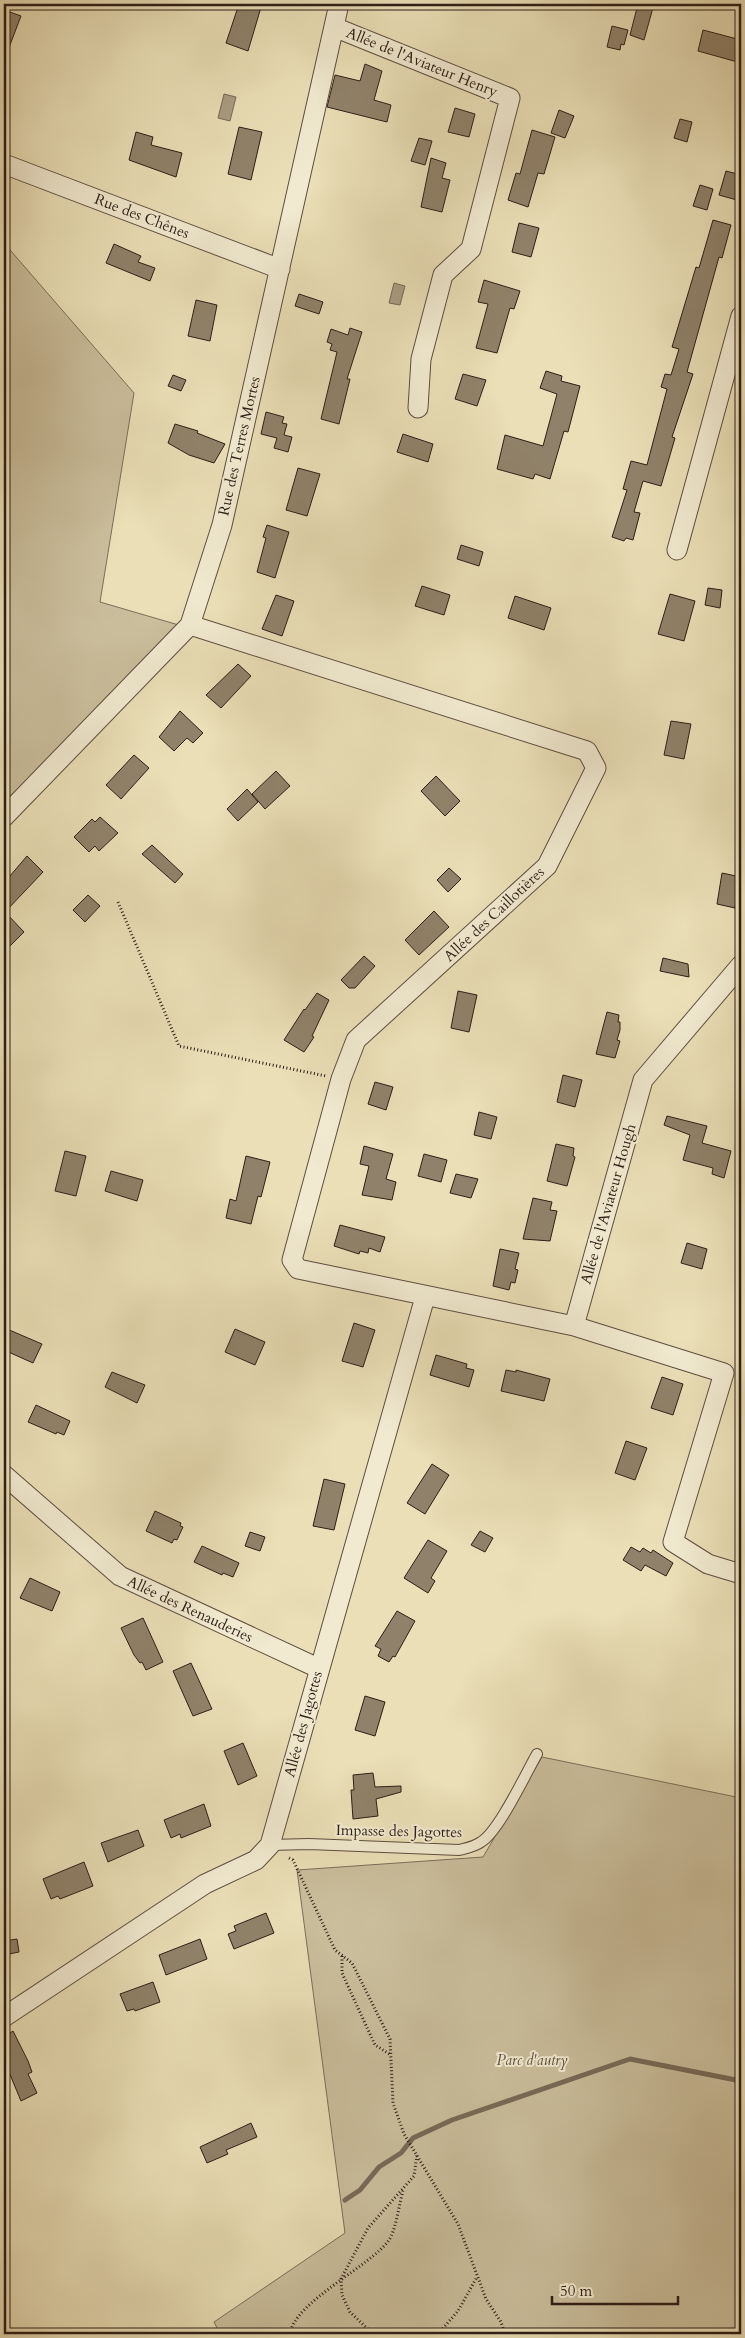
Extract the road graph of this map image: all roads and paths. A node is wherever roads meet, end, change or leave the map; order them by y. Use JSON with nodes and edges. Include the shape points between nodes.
{"nodes":[{"id":1,"x":339,"y":4,"type":"edge"},
{"id":2,"x":334,"y":26,"type":"junction"},
{"id":3,"x":4,"y":164,"type":"edge"},
{"id":4,"x":280,"y":269,"type":"junction"},
{"id":5,"x":741,"y":316,"type":"edge"},
{"id":6,"x":418,"y":408,"type":"dead end"},
{"id":7,"x":677,"y":550,"type":"dead end"},
{"id":8,"x":190,"y":625,"type":"junction"},
{"id":9,"x":4,"y":816,"type":"edge"},
{"id":10,"x":118,"y":902,"type":"dead end"},
{"id":11,"x":741,"y":966,"type":"edge"},
{"id":12,"x":341,"y":1079,"type":"junction"},
{"id":13,"x":425,"y":1297,"type":"junction"},
{"id":14,"x":574,"y":1326,"type":"junction"},
{"id":15,"x":4,"y":1475,"type":"edge"},
{"id":16,"x":741,"y":1574,"type":"edge"},
{"id":17,"x":318,"y":1668,"type":"junction"},
{"id":18,"x":537,"y":1754,"type":"dead end"},
{"id":19,"x":270,"y":1845,"type":"junction"},
{"id":20,"x":342,"y":1956,"type":"junction"},
{"id":21,"x":4,"y":2017,"type":"edge"},
{"id":22,"x":391,"y":2055,"type":"junction"},
{"id":23,"x":417,"y":2155,"type":"junction"},
{"id":24,"x":404,"y":2188,"type":"junction"},
{"id":25,"x":478,"y":2277,"type":"junction"},
{"id":26,"x":341,"y":2279,"type":"junction"},
{"id":27,"x":290,"y":2334,"type":"edge"},
{"id":28,"x":374,"y":2334,"type":"edge"},
{"id":29,"x":438,"y":2334,"type":"edge"},
{"id":30,"x":505,"y":2334,"type":"edge"}],
"edges":[{"from":1,"to":2,"type":"street","name":"Rue des Terres Mortes"},
{"from":2,"to":4,"type":"street","name":"Rue des Terres Mortes"},
{"from":2,"to":6,"type":"street","name":"Allée de l'Aviateur Henry","via":[[510,98],[471,249],[443,275],[421,359]]},
{"from":3,"to":4,"type":"street","name":"Rue des Chênes"},
{"from":4,"to":8,"type":"street","name":"Rue des Terres Mortes","via":[[222,525]]},
{"from":5,"to":7,"type":"street"},
{"from":8,"to":9,"type":"street","name":"Rue des Terres Mortes"},
{"from":8,"to":12,"type":"street","name":"Allée des Caillotières","via":[[587,751],[596,768],[547,866],[356,1040]]},
{"from":10,"to":12,"type":"path","via":[[179,1046]]},
{"from":11,"to":14,"type":"street","name":"Allée de l'Aviateur Hough","via":[[643,1080]]},
{"from":12,"to":13,"type":"street","name":"Allée des Caillotières","via":[[292,1260],[298,1268]]},
{"from":13,"to":14,"type":"street"},
{"from":13,"to":17,"type":"street","name":"Allée des Jagottes"},
{"from":14,"to":16,"type":"street","via":[[724,1374],[673,1542],[708,1564]]},
{"from":15,"to":17,"type":"street","name":"Allée des Renauderies","via":[[120,1576]]},
{"from":17,"to":19,"type":"street","name":"Allée des Jagottes"},
{"from":18,"to":19,"type":"lane","name":"Impasse des Jagottes","via":[[494,1829],[483,1842],[471,1847],[459,1850]]},
{"from":19,"to":20,"type":"path","via":[[293,1860],[334,1950]]},
{"from":19,"to":21,"type":"street","name":"Allée des Jagottes","via":[[256,1860],[205,1884]]},
{"from":20,"to":22,"type":"path","via":[[352,1963],[370,1997],[390,2039]]},
{"from":20,"to":22,"type":"path","via":[[342,1972],[375,2045]]},
{"from":22,"to":23,"type":"path","via":[[392,2103],[404,2134]]},
{"from":23,"to":24,"type":"path","via":[[414,2176]]},
{"from":23,"to":25,"type":"path","via":[[458,2224]]},
{"from":24,"to":26,"type":"path","via":[[368,2228]]},
{"from":24,"to":26,"type":"path","via":[[390,2239]]},
{"from":25,"to":29,"type":"path","via":[[458,2311]]},
{"from":25,"to":30,"type":"path"},
{"from":26,"to":27,"type":"path","via":[[291,2325]]},
{"from":26,"to":28,"type":"path","via":[[342,2295],[350,2312]]}]}
